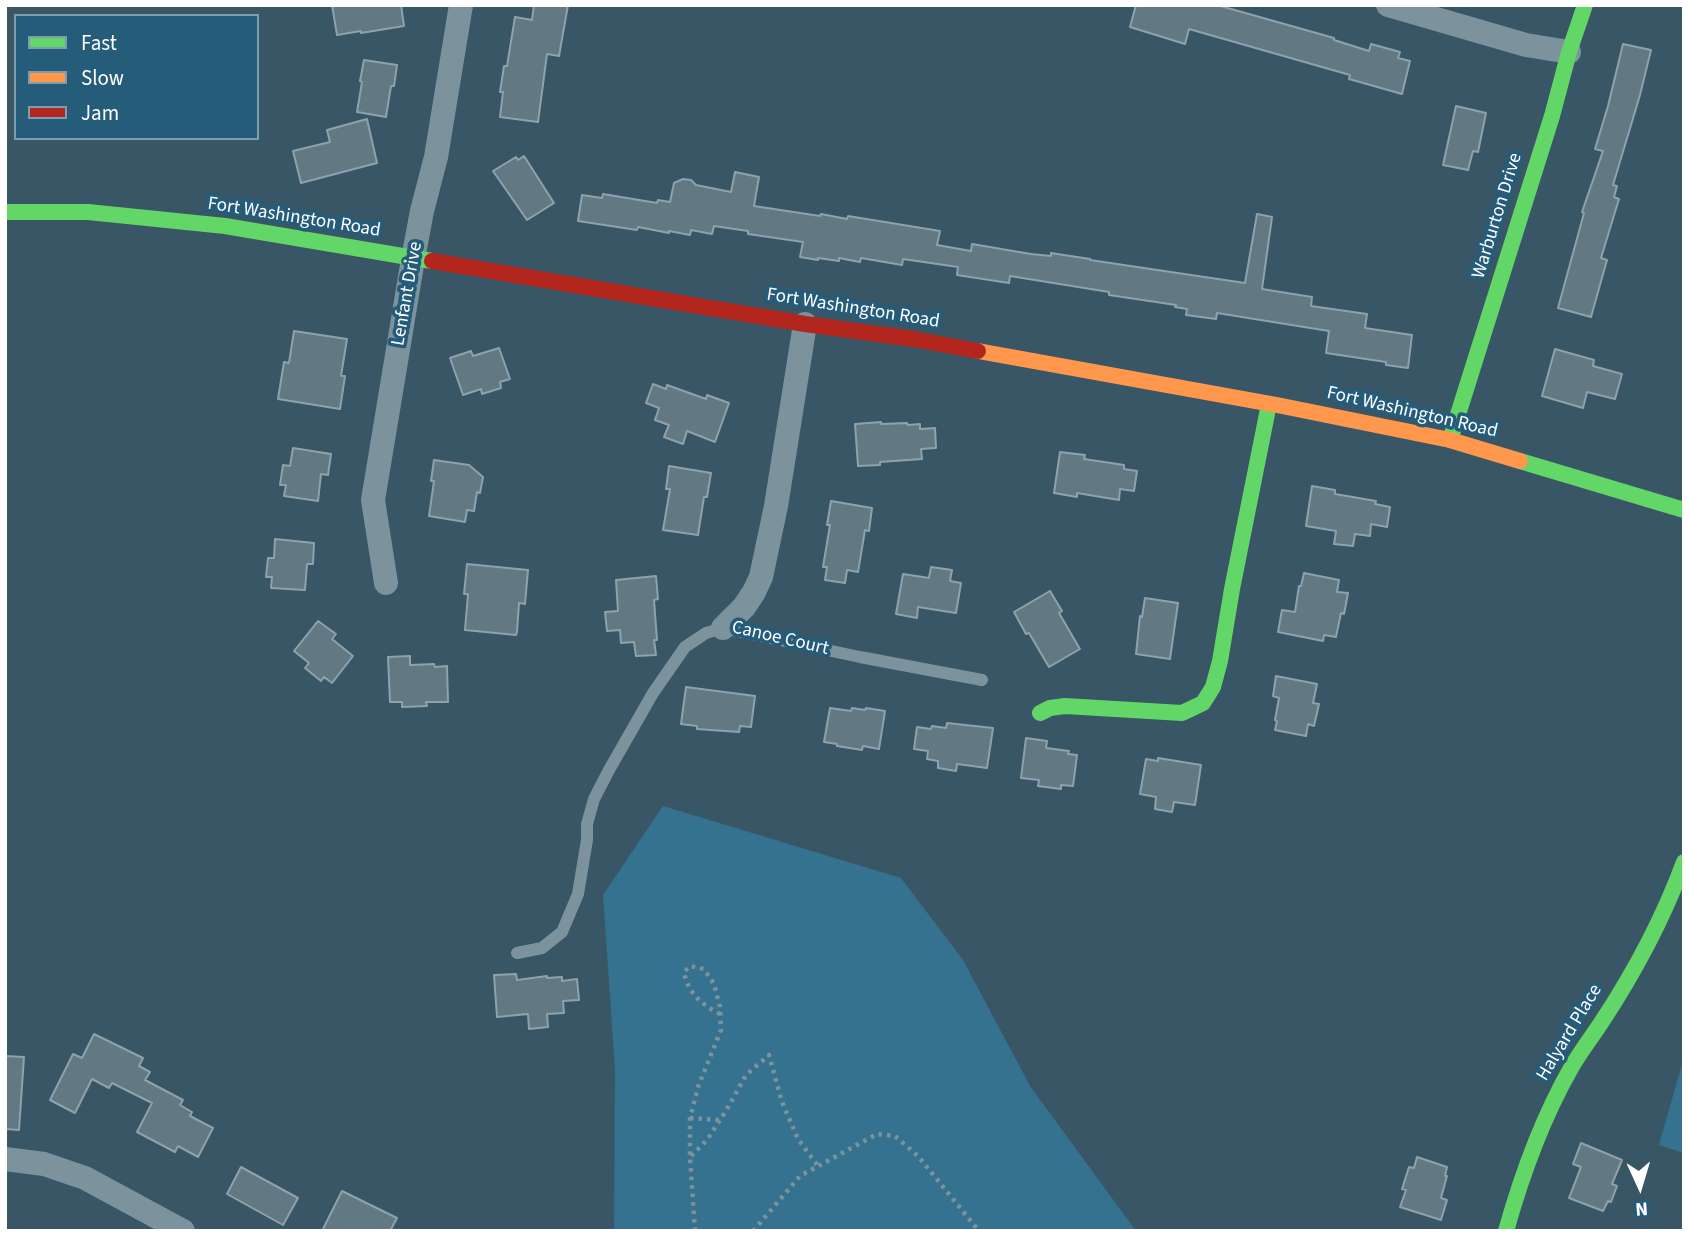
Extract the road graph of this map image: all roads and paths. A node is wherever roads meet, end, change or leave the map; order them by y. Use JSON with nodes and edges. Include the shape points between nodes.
{"nodes":[{"id":1,"x":461,"y":5,"type":"edge"},
{"id":2,"x":1388,"y":5,"type":"edge"},
{"id":3,"x":1585,"y":5,"type":"edge"},
{"id":4,"x":1569,"y":52,"type":"junction"},
{"id":5,"x":5,"y":212,"type":"edge"},
{"id":6,"x":413,"y":259,"type":"junction"},
{"id":7,"x":805,"y":324,"type":"junction"},
{"id":8,"x":1269,"y":404,"type":"junction"},
{"id":9,"x":1450,"y":440,"type":"junction"},
{"id":10,"x":1684,"y":510,"type":"edge"},
{"id":11,"x":386,"y":583,"type":"dead end"},
{"id":12,"x":723,"y":628,"type":"junction"},
{"id":13,"x":982,"y":680,"type":"dead end"},
{"id":14,"x":1040,"y":713,"type":"dead end"},
{"id":15,"x":1684,"y":862,"type":"edge"},
{"id":16,"x":517,"y":953,"type":"dead end"},
{"id":17,"x":720,"y":1014,"type":"junction"},
{"id":18,"x":690,"y":1118,"type":"junction"},
{"id":19,"x":720,"y":1120,"type":"junction"},
{"id":20,"x":690,"y":1157,"type":"junction"},
{"id":21,"x":5,"y":1159,"type":"edge"},
{"id":22,"x":818,"y":1166,"type":"junction"},
{"id":23,"x":183,"y":1231,"type":"edge"},
{"id":24,"x":695,"y":1231,"type":"edge"},
{"id":25,"x":753,"y":1231,"type":"edge"},
{"id":26,"x":979,"y":1231,"type":"edge"},
{"id":27,"x":1506,"y":1231,"type":"edge"}],
"edges":[{"from":1,"to":6,"type":"street","name":"Lenfant Drive","via":[[436,157]]},
{"from":2,"to":4,"type":"street","via":[[1526,45]]},
{"from":3,"to":4,"type":"street","name":"Warburton Drive"},
{"from":4,"to":9,"type":"street","name":"Warburton Drive"},
{"from":5,"to":6,"type":"street","name":"Fort Washington Road","via":[[88,212],[225,226]]},
{"from":6,"to":7,"type":"street","name":"Fort Washington Road"},
{"from":6,"to":11,"type":"street","name":"Lenfant Drive","via":[[373,500]]},
{"from":7,"to":8,"type":"street","name":"Fort Washington Road","via":[[913,339]]},
{"from":7,"to":12,"type":"street","name":"Canoe Court","via":[[761,576],[744,607]]},
{"from":8,"to":9,"type":"street","name":"Fort Washington Road"},
{"from":8,"to":14,"type":"street","via":[[1220,661],[1203,703],[1182,713],[1065,706]]},
{"from":9,"to":10,"type":"street","name":"Fort Washington Road"},
{"from":12,"to":13,"type":"lane","name":"Canoe Court"},
{"from":12,"to":16,"type":"lane","via":[[685,647],[609,770],[594,799],[578,894],[562,932],[542,948]]},
{"from":15,"to":27,"type":"street","name":"Halyard Place","via":[[1636,963],[1543,1122]]},
{"from":17,"to":17,"type":"path","via":[[714,984],[704,969],[690,966],[684,972],[693,995]]},
{"from":17,"to":18,"type":"path","via":[[720,1030]]},
{"from":18,"to":19,"type":"path"},
{"from":18,"to":20,"type":"path"},
{"from":19,"to":20,"type":"path"},
{"from":19,"to":22,"type":"path","via":[[746,1075],[769,1055],[798,1139]]},
{"from":20,"to":24,"type":"path"},
{"from":21,"to":23,"type":"street","via":[[44,1164],[85,1178]]},
{"from":22,"to":25,"type":"path","via":[[800,1176]]},
{"from":22,"to":26,"type":"path","via":[[877,1134],[895,1136],[918,1156]]}]}
